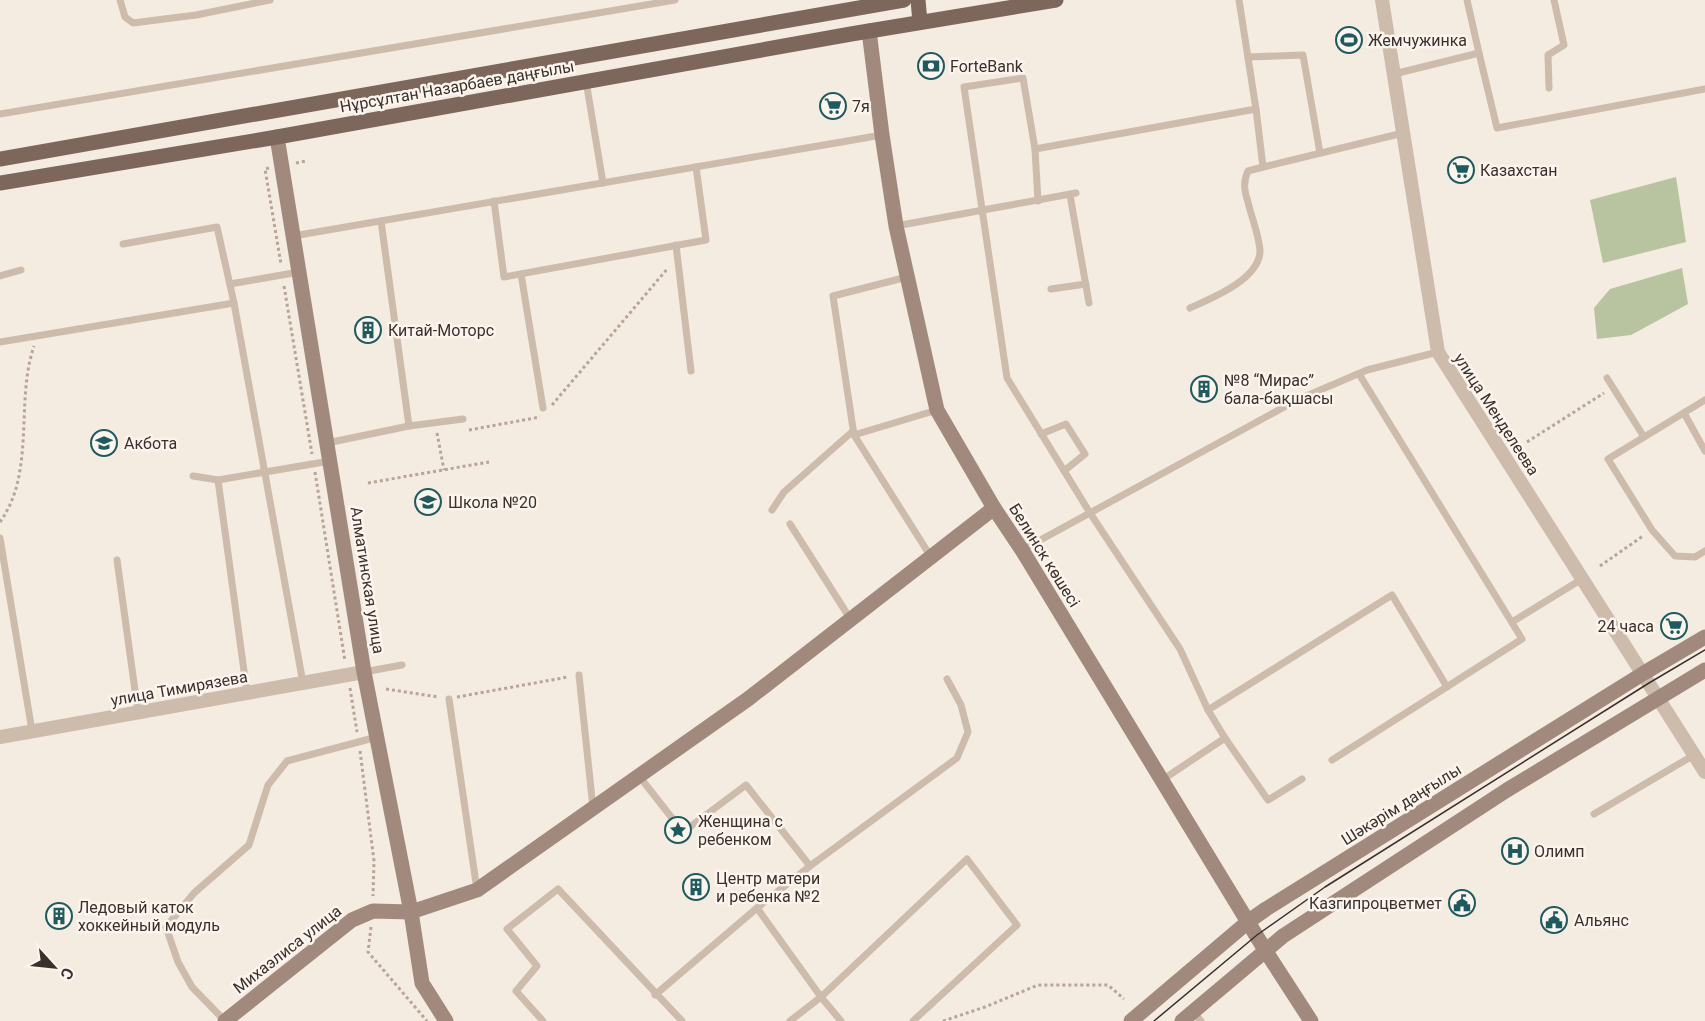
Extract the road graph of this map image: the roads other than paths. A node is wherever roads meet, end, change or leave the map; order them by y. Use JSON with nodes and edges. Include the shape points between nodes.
{"nodes":[{"id":1,"x":120,"y":0,"type":"edge"},
{"id":2,"x":270,"y":0,"type":"edge"},
{"id":3,"x":675,"y":0,"type":"edge"},
{"id":4,"x":904,"y":0,"type":"edge"},
{"id":5,"x":918,"y":0,"type":"edge"},
{"id":6,"x":1056,"y":0,"type":"edge"},
{"id":7,"x":1239,"y":0,"type":"edge"},
{"id":8,"x":1382,"y":0,"type":"edge"},
{"id":9,"x":1467,"y":0,"type":"edge"},
{"id":10,"x":1554,"y":0,"type":"edge"},
{"id":11,"x":261,"y":1,"type":"edge"},
{"id":12,"x":864,"y":5,"type":"edge"},
{"id":13,"x":920,"y":22,"type":"junction"},
{"id":14,"x":869,"y":31,"type":"junction"},
{"id":15,"x":1479,"y":52,"type":"junction"},
{"id":16,"x":1248,"y":57,"type":"junction"},
{"id":17,"x":1394,"y":75,"type":"junction"},
{"id":18,"x":586,"y":81,"type":"junction"},
{"id":19,"x":1549,"y":88,"type":"dead end"},
{"id":20,"x":1705,"y":89,"type":"edge"},
{"id":21,"x":1256,"y":109,"type":"junction"},
{"id":22,"x":272,"y":111,"type":"junction"},
{"id":23,"x":0,"y":114,"type":"edge"},
{"id":24,"x":1403,"y":133,"type":"junction"},
{"id":25,"x":882,"y":135,"type":"junction"},
{"id":26,"x":277,"y":137,"type":"junction"},
{"id":27,"x":1035,"y":149,"type":"junction"},
{"id":28,"x":1320,"y":153,"type":"junction"},
{"id":29,"x":0,"y":159,"type":"edge"},
{"id":30,"x":696,"y":167,"type":"junction"},
{"id":31,"x":1263,"y":167,"type":"junction"},
{"id":32,"x":0,"y":183,"type":"edge"},
{"id":33,"x":603,"y":183,"type":"junction"},
{"id":34,"x":494,"y":201,"type":"junction"},
{"id":35,"x":1038,"y":201,"type":"junction"},
{"id":36,"x":982,"y":210,"type":"junction"},
{"id":37,"x":381,"y":221,"type":"junction"},
{"id":38,"x":896,"y":226,"type":"junction"},
{"id":39,"x":293,"y":236,"type":"junction"},
{"id":40,"x":123,"y":244,"type":"dead end"},
{"id":41,"x":676,"y":245,"type":"junction"},
{"id":42,"x":21,"y":270,"type":"dead end"},
{"id":43,"x":298,"y":272,"type":"junction"},
{"id":44,"x":521,"y":274,"type":"junction"},
{"id":45,"x":0,"y":276,"type":"edge"},
{"id":46,"x":907,"y":277,"type":"junction"},
{"id":47,"x":230,"y":284,"type":"junction"},
{"id":48,"x":1086,"y":284,"type":"junction"},
{"id":49,"x":1051,"y":289,"type":"dead end"},
{"id":50,"x":234,"y":303,"type":"junction"},
{"id":51,"x":1089,"y":303,"type":"dead end"},
{"id":52,"x":1190,"y":308,"type":"dead end"},
{"id":53,"x":0,"y":342,"type":"edge"},
{"id":54,"x":1438,"y":352,"type":"junction"},
{"id":55,"x":691,"y":371,"type":"dead end"},
{"id":56,"x":1359,"y":374,"type":"junction"},
{"id":57,"x":1607,"y":378,"type":"dead end"},
{"id":58,"x":1705,"y":400,"type":"edge"},
{"id":59,"x":546,"y":408,"type":"road end"},
{"id":60,"x":937,"y":410,"type":"junction"},
{"id":61,"x":1684,"y":413,"type":"junction"},
{"id":62,"x":463,"y":419,"type":"dead end"},
{"id":63,"x":409,"y":426,"type":"junction"},
{"id":64,"x":853,"y":433,"type":"junction"},
{"id":65,"x":1041,"y":434,"type":"junction"},
{"id":66,"x":1644,"y":437,"type":"junction"},
{"id":67,"x":327,"y":443,"type":"junction"},
{"id":68,"x":1705,"y":451,"type":"edge"},
{"id":69,"x":330,"y":461,"type":"junction"},
{"id":70,"x":1064,"y":471,"type":"junction"},
{"id":71,"x":265,"y":472,"type":"junction"},
{"id":72,"x":192,"y":476,"type":"dead end"},
{"id":73,"x":218,"y":480,"type":"junction"},
{"id":74,"x":994,"y":508,"type":"junction"},
{"id":75,"x":772,"y":510,"type":"dead end"},
{"id":76,"x":1090,"y":513,"type":"junction"},
{"id":77,"x":790,"y":524,"type":"dead end"},
{"id":78,"x":0,"y":538,"type":"edge"},
{"id":79,"x":1022,"y":550,"type":"junction"},
{"id":80,"x":1705,"y":551,"type":"edge"},
{"id":81,"x":931,"y":558,"type":"junction"},
{"id":82,"x":117,"y":560,"type":"dead end"},
{"id":83,"x":1582,"y":579,"type":"junction"},
{"id":84,"x":850,"y":620,"type":"junction"},
{"id":85,"x":1512,"y":622,"type":"junction"},
{"id":86,"x":1705,"y":637,"type":"edge"},
{"id":87,"x":402,"y":665,"type":"dead end"},
{"id":88,"x":1705,"y":670,"type":"edge"},
{"id":89,"x":364,"y":672,"type":"junction"},
{"id":90,"x":1644,"y":673,"type":"junction"},
{"id":91,"x":579,"y":675,"type":"road end"},
{"id":92,"x":947,"y":679,"type":"dead end"},
{"id":93,"x":303,"y":683,"type":"junction"},
{"id":94,"x":1447,"y":687,"type":"junction"},
{"id":95,"x":247,"y":693,"type":"junction"},
{"id":96,"x":1658,"y":698,"type":"junction"},
{"id":97,"x":449,"y":699,"type":"road end"},
{"id":98,"x":1208,"y":710,"type":"junction"},
{"id":99,"x":138,"y":712,"type":"junction"},
{"id":100,"x":32,"y":731,"type":"junction"},
{"id":101,"x":0,"y":737,"type":"edge"},
{"id":102,"x":377,"y":737,"type":"junction"},
{"id":103,"x":1225,"y":738,"type":"junction"},
{"id":104,"x":1694,"y":755,"type":"junction"},
{"id":105,"x":1332,"y":760,"type":"dead end"},
{"id":106,"x":1705,"y":772,"type":"edge"},
{"id":107,"x":639,"y":776,"type":"junction"},
{"id":108,"x":1302,"y":779,"type":"dead end"},
{"id":109,"x":1162,"y":780,"type":"junction"},
{"id":110,"x":592,"y":808,"type":"junction"},
{"id":111,"x":1594,"y":814,"type":"dead end"},
{"id":112,"x":810,"y":866,"type":"junction"},
{"id":113,"x":477,"y":890,"type":"junction"},
{"id":114,"x":757,"y":908,"type":"junction"},
{"id":115,"x":411,"y":912,"type":"junction"},
{"id":116,"x":1249,"y":921,"type":"junction"},
{"id":117,"x":1265,"y":950,"type":"junction"},
{"id":118,"x":655,"y":995,"type":"junction"},
{"id":119,"x":821,"y":997,"type":"junction"},
{"id":120,"x":1192,"y":1018,"type":"edge"},
{"id":121,"x":225,"y":1021,"type":"edge"},
{"id":122,"x":446,"y":1021,"type":"edge"},
{"id":123,"x":543,"y":1021,"type":"edge"},
{"id":124,"x":682,"y":1021,"type":"edge"},
{"id":125,"x":790,"y":1021,"type":"edge"},
{"id":126,"x":841,"y":1021,"type":"edge"},
{"id":127,"x":913,"y":1021,"type":"edge"},
{"id":128,"x":1131,"y":1021,"type":"edge"},
{"id":129,"x":1311,"y":1021,"type":"edge"}],
"edges":[{"from":1,"to":11,"type":"lane","via":[[125,17],[133,23]]},
{"from":2,"to":11,"type":"lane"},
{"from":3,"to":23,"type":"lane"},
{"from":4,"to":12,"type":"main road","name":"Нұрсұлтан Назарбаев даңғылы"},
{"from":5,"to":13,"type":"main road"},
{"from":6,"to":13,"type":"main road","name":"Нұрсұлтан Назарбаев даңғылы"},
{"from":7,"to":16,"type":"lane"},
{"from":8,"to":17,"type":"street","name":"улица Менделеева"},
{"from":9,"to":15,"type":"lane"},
{"from":10,"to":19,"type":"lane","via":[[1564,45],[1548,55]]},
{"from":12,"to":14,"type":"main road"},
{"from":12,"to":22,"type":"main road","name":"Нұрсұлтан Назарбаев даңғылы"},
{"from":13,"to":14,"type":"main road","name":"Нұрсұлтан Назарбаев даңғылы"},
{"from":14,"to":18,"type":"main road","name":"Нұрсұлтан Назарбаев даңғылы"},
{"from":14,"to":25,"type":"main road","name":"Белинск көшесі"},
{"from":15,"to":17,"type":"lane"},
{"from":15,"to":20,"type":"lane","via":[[1497,128]]},
{"from":16,"to":21,"type":"lane"},
{"from":16,"to":28,"type":"lane","via":[[1303,55]]},
{"from":17,"to":24,"type":"street","name":"улица Менделеева"},
{"from":18,"to":26,"type":"main road","name":"Нұрсұлтан Назарбаев даңғылы"},
{"from":18,"to":33,"type":"lane"},
{"from":21,"to":27,"type":"lane"},
{"from":21,"to":31,"type":"lane"},
{"from":22,"to":26,"type":"main road"},
{"from":22,"to":29,"type":"main road","name":"Нұрсұлтан Назарбаев даңғылы"},
{"from":24,"to":28,"type":"lane"},
{"from":24,"to":54,"type":"street","name":"улица Менделеева"},
{"from":25,"to":30,"type":"lane"},
{"from":25,"to":38,"type":"main road","name":"Белинск көшесі"},
{"from":26,"to":32,"type":"main road","name":"Нұрсұлтан Назарбаев даңғылы"},
{"from":26,"to":39,"type":"main road","name":"Алматинская улица"},
{"from":27,"to":35,"type":"lane"},
{"from":27,"to":36,"type":"lane","via":[[1023,78],[964,87]]},
{"from":28,"to":31,"type":"lane"},
{"from":30,"to":33,"type":"lane"},
{"from":30,"to":41,"type":"lane","via":[[706,240]]},
{"from":31,"to":52,"type":"lane","via":[[1248,171],[1244,180],[1260,252],[1254,266],[1239,283]]},
{"from":33,"to":34,"type":"lane"},
{"from":34,"to":37,"type":"lane"},
{"from":34,"to":44,"type":"lane","via":[[504,277]]},
{"from":35,"to":36,"type":"lane"},
{"from":35,"to":48,"type":"lane","via":[[1073,194]]},
{"from":36,"to":38,"type":"lane"},
{"from":36,"to":65,"type":"lane","via":[[1007,378]]},
{"from":37,"to":39,"type":"lane"},
{"from":37,"to":63,"type":"lane"},
{"from":38,"to":46,"type":"main road","name":"Белинск көшесі"},
{"from":39,"to":43,"type":"main road","name":"Алматинская улица"},
{"from":40,"to":47,"type":"lane","via":[[217,227]]},
{"from":41,"to":44,"type":"lane"},
{"from":41,"to":55,"type":"lane"},
{"from":42,"to":45,"type":"lane"},
{"from":43,"to":47,"type":"lane"},
{"from":43,"to":67,"type":"main road","name":"Алматинская улица"},
{"from":44,"to":59,"type":"lane"},
{"from":46,"to":60,"type":"main road","name":"Белинск көшесі"},
{"from":46,"to":64,"type":"lane","via":[[832,296]]},
{"from":47,"to":50,"type":"lane"},
{"from":48,"to":49,"type":"lane"},
{"from":48,"to":51,"type":"lane"},
{"from":50,"to":53,"type":"lane"},
{"from":50,"to":71,"type":"lane"},
{"from":54,"to":56,"type":"lane"},
{"from":54,"to":83,"type":"street","name":"улица Менделеева"},
{"from":56,"to":76,"type":"lane","via":[[1297,400]]},
{"from":56,"to":85,"type":"lane"},
{"from":57,"to":66,"type":"lane"},
{"from":58,"to":61,"type":"lane"},
{"from":60,"to":64,"type":"lane"},
{"from":60,"to":74,"type":"main road","name":"Белинск көшесі"},
{"from":61,"to":66,"type":"lane"},
{"from":61,"to":68,"type":"lane"},
{"from":62,"to":63,"type":"lane"},
{"from":63,"to":67,"type":"lane"},
{"from":64,"to":75,"type":"lane","via":[[784,492]]},
{"from":64,"to":81,"type":"lane"},
{"from":65,"to":70,"type":"lane"},
{"from":65,"to":70,"type":"lane","via":[[1066,424],[1079,444],[1085,454]]},
{"from":66,"to":80,"type":"lane","via":[[1608,459],[1652,530],[1675,556],[1695,556]]},
{"from":67,"to":69,"type":"main road","name":"Алматинская улица"},
{"from":69,"to":71,"type":"lane"},
{"from":69,"to":89,"type":"main road","name":"Алматинская улица"},
{"from":70,"to":76,"type":"lane"},
{"from":71,"to":73,"type":"lane"},
{"from":71,"to":93,"type":"lane"},
{"from":72,"to":73,"type":"lane"},
{"from":73,"to":95,"type":"lane"},
{"from":74,"to":79,"type":"main road","name":"Белинск көшесі"},
{"from":74,"to":81,"type":"main road","name":"Михаэлиса улица"},
{"from":76,"to":79,"type":"lane"},
{"from":76,"to":98,"type":"lane","via":[[1180,649]]},
{"from":77,"to":84,"type":"lane"},
{"from":78,"to":100,"type":"lane"},
{"from":79,"to":109,"type":"main road","name":"Белинск көшесі"},
{"from":81,"to":84,"type":"main road","name":"Михаэлиса улица"},
{"from":82,"to":99,"type":"lane"},
{"from":83,"to":85,"type":"lane"},
{"from":83,"to":90,"type":"street","name":"улица Менделеева"},
{"from":84,"to":107,"type":"main road","name":"Михаэлиса улица"},
{"from":85,"to":94,"type":"lane","via":[[1522,639]]},
{"from":86,"to":90,"type":"main road","name":"Шәкәрім даңғылы"},
{"from":87,"to":89,"type":"lane"},
{"from":88,"to":96,"type":"main road"},
{"from":89,"to":93,"type":"street","name":"улица Тимирязева"},
{"from":89,"to":102,"type":"main road","name":"Алматинская улица"},
{"from":90,"to":96,"type":"street","name":"улица Менделеева"},
{"from":90,"to":116,"type":"main road","name":"Шәкәрім даңғылы"},
{"from":91,"to":110,"type":"lane"},
{"from":92,"to":112,"type":"lane","via":[[961,705],[968,732],[957,758]]},
{"from":93,"to":95,"type":"street","name":"улица Тимирязева"},
{"from":94,"to":98,"type":"lane","via":[[1392,595]]},
{"from":94,"to":105,"type":"lane"},
{"from":95,"to":99,"type":"street","name":"улица Тимирязева"},
{"from":96,"to":104,"type":"street","name":"улица Менделеева"},
{"from":96,"to":117,"type":"main road","via":[[1507,789]]},
{"from":97,"to":113,"type":"lane"},
{"from":98,"to":103,"type":"lane"},
{"from":99,"to":100,"type":"street","name":"улица Тимирязева"},
{"from":100,"to":101,"type":"street","name":"улица Тимирязева"},
{"from":102,"to":115,"type":"main road","name":"Алматинская улица"},
{"from":102,"to":121,"type":"lane","via":[[287,761],[268,785],[249,844],[194,893],[166,927],[192,987]]},
{"from":103,"to":108,"type":"lane","via":[[1268,800]]},
{"from":103,"to":109,"type":"lane"},
{"from":104,"to":106,"type":"street","name":"улица Менделеева"},
{"from":104,"to":111,"type":"lane"},
{"from":107,"to":110,"type":"main road","name":"Михаэлиса улица"},
{"from":107,"to":112,"type":"lane","via":[[683,832],[746,785]]},
{"from":109,"to":116,"type":"main road","name":"Белинск көшесі"},
{"from":110,"to":113,"type":"main road","name":"Михаэлиса улица"},
{"from":112,"to":114,"type":"lane"},
{"from":113,"to":115,"type":"main road","name":"Михаэлиса улица"},
{"from":114,"to":118,"type":"lane"},
{"from":114,"to":119,"type":"lane"},
{"from":115,"to":121,"type":"main road","name":"Михаэлиса улица","via":[[373,911],[352,920]]},
{"from":115,"to":122,"type":"main road","name":"Алматинская улица","via":[[422,983]]},
{"from":116,"to":117,"type":"main road","name":"Белинск көшесі"},
{"from":116,"to":128,"type":"main road","name":"Шәкәрім даңғылы"},
{"from":117,"to":120,"type":"main road"},
{"from":117,"to":129,"type":"main road","name":"Белинск көшесі"},
{"from":118,"to":123,"type":"lane","via":[[558,889],[507,929],[537,966],[516,991]]},
{"from":118,"to":124,"type":"lane"},
{"from":119,"to":125,"type":"lane"},
{"from":119,"to":126,"type":"lane"},
{"from":119,"to":127,"type":"lane","via":[[966,859],[1017,925]]}]}
